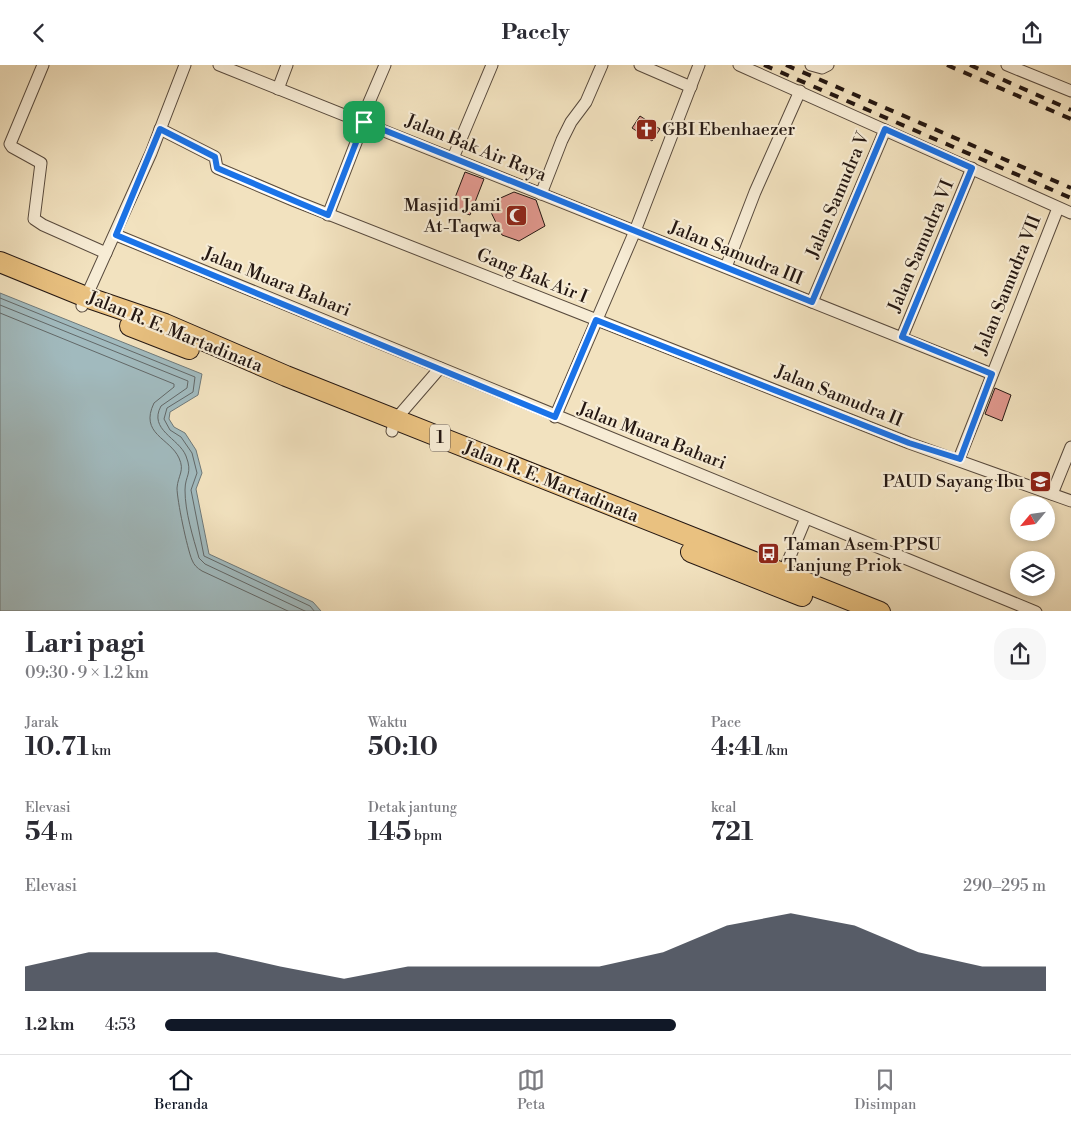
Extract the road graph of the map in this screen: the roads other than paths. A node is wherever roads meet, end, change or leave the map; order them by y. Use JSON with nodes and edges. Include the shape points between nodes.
{"nodes":[{"id":1,"x":43,"y":65,"type":"edge"},
{"id":2,"x":185,"y":65,"type":"edge"},
{"id":3,"x":219,"y":65,"type":"edge"},
{"id":4,"x":287,"y":65,"type":"edge"},
{"id":5,"x":385,"y":65,"type":"edge"},
{"id":6,"x":492,"y":65,"type":"edge"},
{"id":7,"x":602,"y":65,"type":"edge"},
{"id":8,"x":640,"y":65,"type":"edge"},
{"id":9,"x":700,"y":65,"type":"edge"},
{"id":10,"x":740,"y":65,"type":"edge"},
{"id":11,"x":811,"y":65,"type":"edge"},
{"id":12,"x":828,"y":65,"type":"edge"},
{"id":13,"x":1007,"y":65,"type":"edge"},
{"id":14,"x":690,"y":87,"type":"junction"},
{"id":15,"x":278,"y":89,"type":"junction"},
{"id":16,"x":800,"y":91,"type":"junction"},
{"id":17,"x":1071,"y":91,"type":"edge"},
{"id":18,"x":363,"y":121,"type":"junction"},
{"id":19,"x":160,"y":129,"type":"junction"},
{"id":20,"x":885,"y":129,"type":"junction"},
{"id":21,"x":453,"y":158,"type":"junction"},
{"id":22,"x":972,"y":168,"type":"junction"},
{"id":23,"x":540,"y":194,"type":"junction"},
{"id":24,"x":1058,"y":208,"type":"junction"},
{"id":25,"x":1071,"y":213,"type":"edge"},
{"id":26,"x":328,"y":215,"type":"junction"},
{"id":27,"x":635,"y":231,"type":"junction"},
{"id":28,"x":116,"y":235,"type":"junction"},
{"id":29,"x":106,"y":253,"type":"junction"},
{"id":30,"x":0,"y":262,"type":"edge"},
{"id":31,"x":726,"y":267,"type":"junction"},
{"id":32,"x":0,"y":275,"type":"edge"},
{"id":33,"x":84,"y":302,"type":"junction"},
{"id":34,"x":812,"y":302,"type":"junction"},
{"id":35,"x":596,"y":320,"type":"junction"},
{"id":36,"x":902,"y":337,"type":"junction"},
{"id":37,"x":440,"y":367,"type":"junction"},
{"id":38,"x":992,"y":374,"type":"junction"},
{"id":39,"x":555,"y":417,"type":"junction"},
{"id":40,"x":394,"y":425,"type":"junction"},
{"id":41,"x":1071,"y":447,"type":"edge"},
{"id":42,"x":960,"y":459,"type":"junction"},
{"id":43,"x":1052,"y":494,"type":"junction"},
{"id":44,"x":1071,"y":501,"type":"edge"},
{"id":45,"x":806,"y":517,"type":"junction"},
{"id":46,"x":780,"y":580,"type":"junction"},
{"id":47,"x":843,"y":611,"type":"edge"},
{"id":48,"x":880,"y":611,"type":"edge"},
{"id":49,"x":1036,"y":611,"type":"edge"}],
"edges":[{"from":1,"to":29,"type":"street","via":[[10,144],[41,163],[34,218]]},
{"from":2,"to":19,"type":"street"},
{"from":3,"to":15,"type":"street","name":"Jalan Bak Air Raya"},
{"from":4,"to":15,"type":"street"},
{"from":5,"to":18,"type":"street"},
{"from":6,"to":21,"type":"street"},
{"from":7,"to":23,"type":"street","via":[[586,102],[571,121]]},
{"from":8,"to":14,"type":"street"},
{"from":9,"to":14,"type":"street"},
{"from":10,"to":16,"type":"street"},
{"from":11,"to":12,"type":"street"},
{"from":13,"to":17,"type":"street"},
{"from":14,"to":27,"type":"street"},
{"from":15,"to":18,"type":"street","name":"Jalan Bak Air Raya"},
{"from":16,"to":20,"type":"street"},
{"from":16,"to":31,"type":"street"},
{"from":18,"to":21,"type":"street","name":"Jalan Bak Air Raya"},
{"from":18,"to":26,"type":"street"},
{"from":19,"to":26,"type":"street","name":"Gang Bak Air I","via":[[215,157],[217,168]]},
{"from":19,"to":28,"type":"street"},
{"from":20,"to":22,"type":"street"},
{"from":20,"to":34,"type":"street","name":"Jalan Samudra V"},
{"from":21,"to":23,"type":"street","name":"Jalan Bak Air Raya"},
{"from":22,"to":24,"type":"street"},
{"from":22,"to":36,"type":"street","name":"Jalan Samudra VI"},
{"from":23,"to":27,"type":"street","name":"Jalan Bak Air Raya"},
{"from":24,"to":25,"type":"street"},
{"from":24,"to":38,"type":"street","name":"Jalan Samudra VII"},
{"from":26,"to":35,"type":"street","name":"Gang Bak Air I"},
{"from":27,"to":31,"type":"street","name":"Jalan Samudra III"},
{"from":27,"to":35,"type":"street"},
{"from":28,"to":29,"type":"street"},
{"from":28,"to":37,"type":"street","name":"Jalan Muara Bahari"},
{"from":29,"to":33,"type":"street"},
{"from":30,"to":33,"type":"highway","name":"Jalan R. E. Martadinata","number":"1"},
{"from":31,"to":34,"type":"street","name":"Jalan Samudra III"},
{"from":32,"to":33,"type":"highway","name":"Jalan R. E. Martadinata","number":"1"},
{"from":33,"to":40,"type":"highway","name":"Jalan R. E. Martadinata","number":"1"},
{"from":34,"to":36,"type":"street","name":"Jalan Samudra III"},
{"from":35,"to":39,"type":"street"},
{"from":35,"to":42,"type":"street","name":"Jalan Samudra II","via":[[909,443]]},
{"from":36,"to":38,"type":"street","name":"Jalan Samudra III"},
{"from":37,"to":39,"type":"street","name":"Jalan Muara Bahari"},
{"from":37,"to":40,"type":"street"},
{"from":38,"to":42,"type":"street","name":"Jalan Samudra VII"},
{"from":39,"to":45,"type":"street","name":"Jalan Muara Bahari","via":[[665,458]]},
{"from":40,"to":46,"type":"highway","name":"Jalan R. E. Martadinata","number":"1"},
{"from":41,"to":43,"type":"street"},
{"from":42,"to":43,"type":"street","name":"Jalan Samudra II"},
{"from":43,"to":44,"type":"street","name":"Jalan Samudra II"},
{"from":45,"to":46,"type":"street"},
{"from":45,"to":49,"type":"street","name":"Jalan Muara Bahari"},
{"from":46,"to":47,"type":"highway","name":"Jalan R. E. Martadinata","number":"1"},
{"from":46,"to":48,"type":"highway","name":"Jalan R. E. Martadinata","number":"1"}]}
